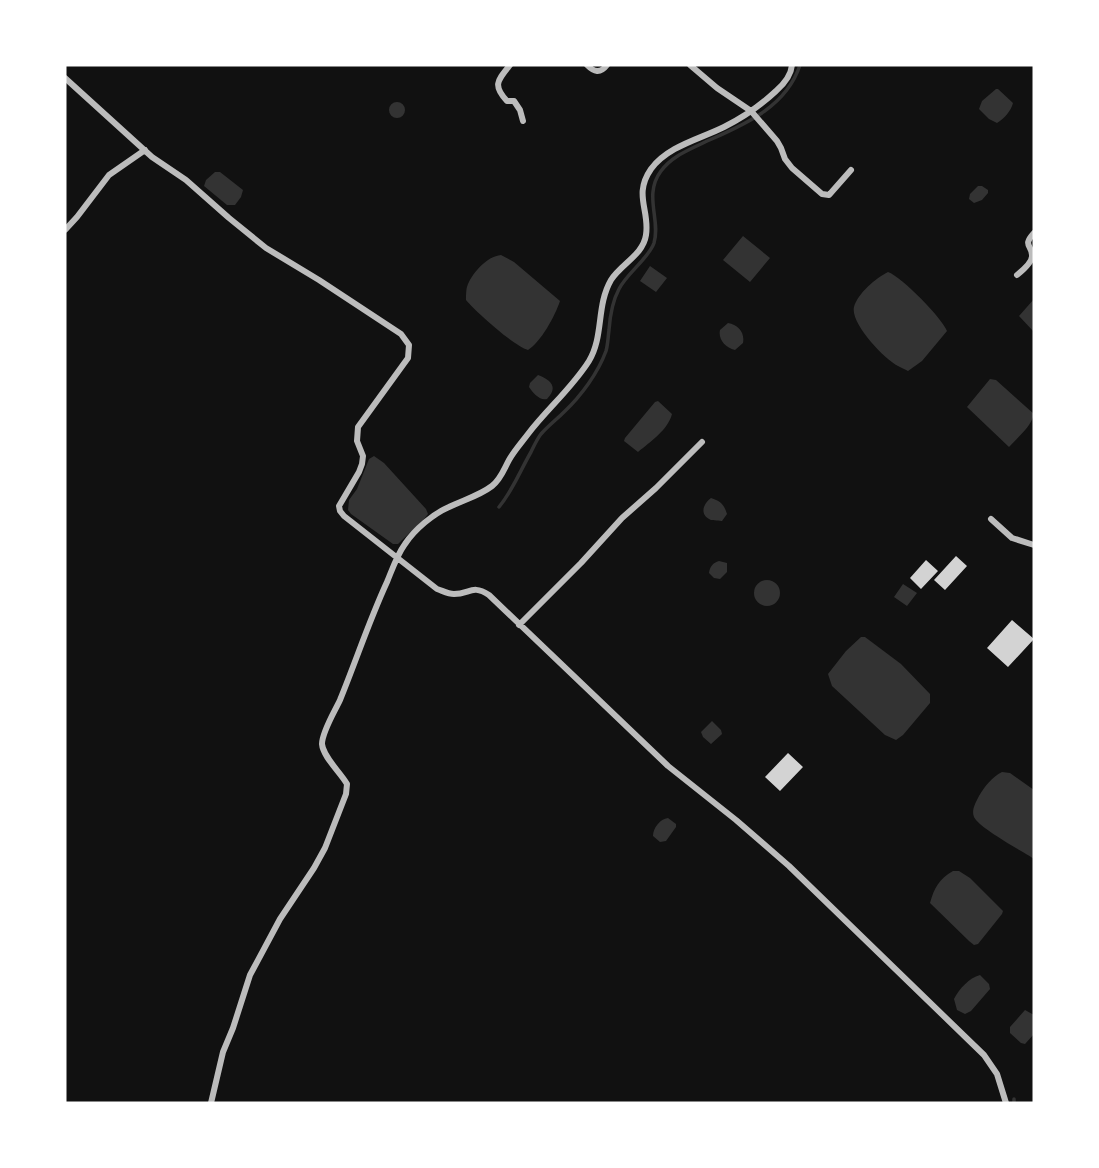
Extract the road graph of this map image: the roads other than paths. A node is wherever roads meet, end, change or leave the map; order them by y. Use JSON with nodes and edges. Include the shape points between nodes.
{"nodes":[{"id":1,"x":510,"y":65,"type":"edge"},
{"id":2,"x":587,"y":65,"type":"edge"},
{"id":3,"x":607,"y":65,"type":"edge"},
{"id":4,"x":690,"y":65,"type":"edge"},
{"id":5,"x":792,"y":65,"type":"edge"},
{"id":6,"x":65,"y":78,"type":"edge"},
{"id":7,"x":751,"y":111,"type":"junction"},
{"id":8,"x":523,"y":121,"type":"dead end"},
{"id":9,"x":145,"y":150,"type":"junction"},
{"id":10,"x":851,"y":170,"type":"dead end"},
{"id":11,"x":65,"y":230,"type":"edge"},
{"id":12,"x":1034,"y":233,"type":"edge"},
{"id":13,"x":1017,"y":275,"type":"dead end"},
{"id":14,"x":702,"y":442,"type":"dead end"},
{"id":15,"x":991,"y":519,"type":"dead end"},
{"id":16,"x":1034,"y":544,"type":"edge"},
{"id":17,"x":397,"y":558,"type":"junction"},
{"id":18,"x":519,"y":625,"type":"junction"},
{"id":19,"x":211,"y":1103,"type":"edge"},
{"id":20,"x":1006,"y":1103,"type":"edge"}],
"edges":[{"from":1,"to":8,"type":"street","via":[[500,77],[499,92],[514,102]]},
{"from":2,"to":3,"type":"street","via":[[598,72]]},
{"from":4,"to":7,"type":"street"},
{"from":5,"to":7,"type":"street","via":[[784,83]]},
{"from":6,"to":9,"type":"street"},
{"from":7,"to":10,"type":"street","via":[[777,141],[792,168],[822,194],[829,195]]},
{"from":7,"to":17,"type":"street","via":[[677,147],[652,168],[642,198],[646,235],[636,254],[610,282],[596,348],[588,362],[530,431],[494,485],[426,522]]},
{"from":9,"to":11,"type":"street","via":[[109,175]]},
{"from":9,"to":17,"type":"street","via":[[266,248],[401,334],[409,345],[408,358],[358,427],[362,464],[339,506],[352,524]]},
{"from":12,"to":13,"type":"street","via":[[1028,246],[1031,260]]},
{"from":14,"to":18,"type":"street"},
{"from":15,"to":16,"type":"street","via":[[1012,538]]},
{"from":17,"to":18,"type":"street","via":[[445,593],[481,590]]},
{"from":17,"to":19,"type":"street","via":[[324,734],[322,745],[347,784],[346,794],[325,848],[250,975],[220,1060]]},
{"from":18,"to":20,"type":"street","via":[[668,766],[789,866],[984,1055],[997,1074]]}]}
